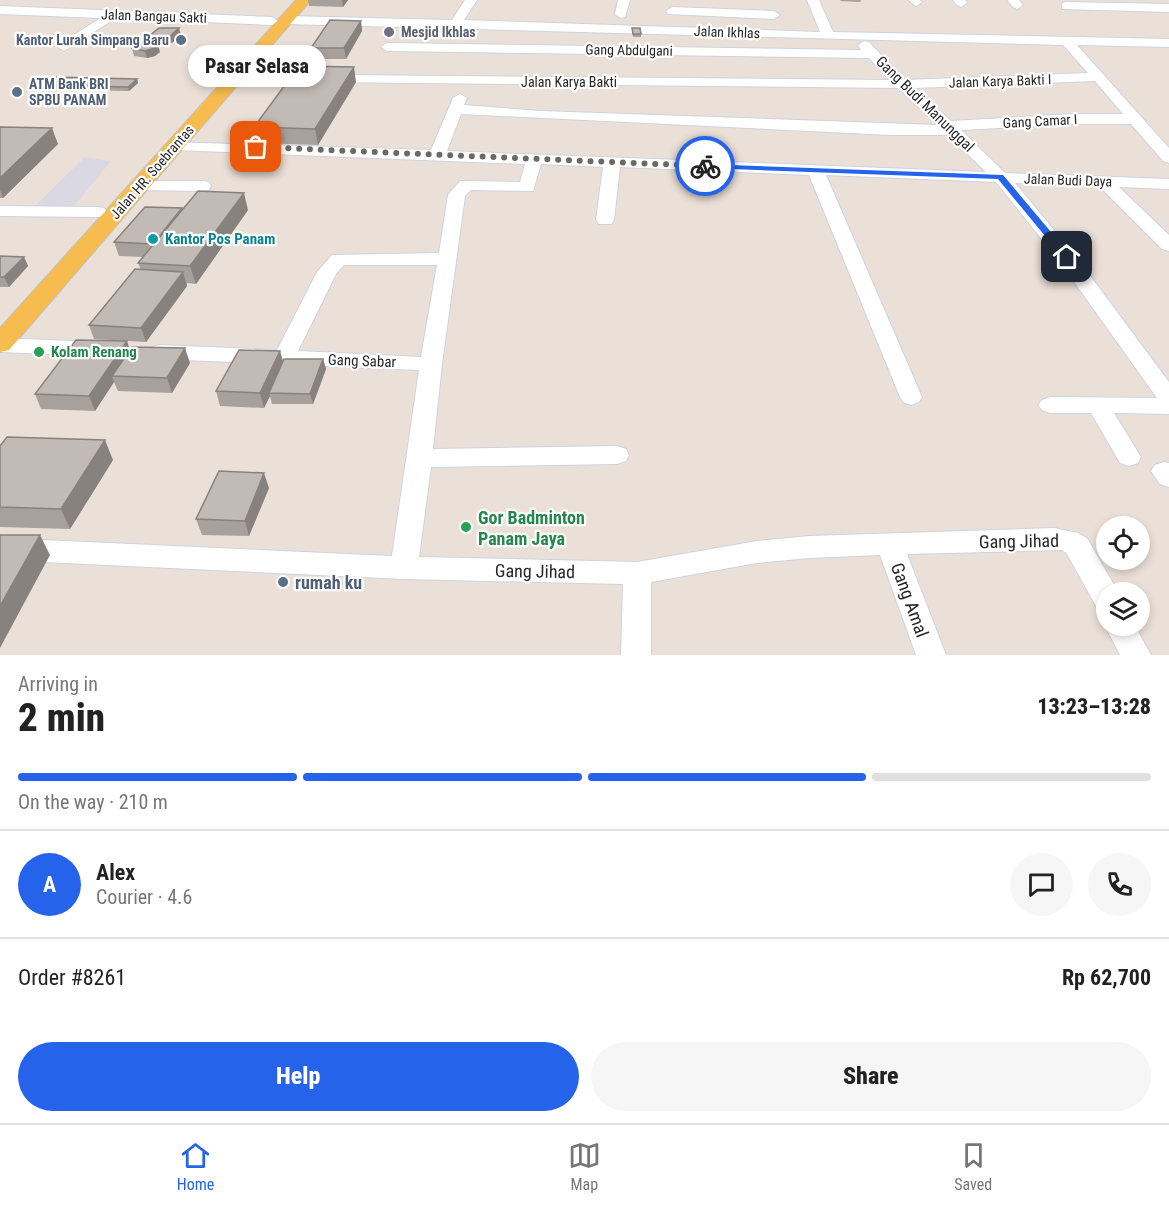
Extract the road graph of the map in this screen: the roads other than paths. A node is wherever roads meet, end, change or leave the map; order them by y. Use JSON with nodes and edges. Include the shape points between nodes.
{"nodes":[{"id":1,"x":290,"y":0,"type":"edge"},
{"id":2,"x":304,"y":0,"type":"edge"},
{"id":3,"x":471,"y":0,"type":"edge"},
{"id":4,"x":624,"y":0,"type":"edge"},
{"id":5,"x":813,"y":0,"type":"edge"},
{"id":6,"x":1152,"y":0,"type":"edge"},
{"id":7,"x":1063,"y":3,"type":"edge"},
{"id":8,"x":1118,"y":4,"type":"edge"},
{"id":9,"x":672,"y":6,"type":"edge"},
{"id":10,"x":1166,"y":8,"type":"edge"},
{"id":11,"x":0,"y":10,"type":"edge"},
{"id":12,"x":621,"y":14,"type":"dead end"},
{"id":13,"x":113,"y":15,"type":"junction"},
{"id":14,"x":279,"y":21,"type":"junction"},
{"id":15,"x":397,"y":22,"type":"junction"},
{"id":16,"x":456,"y":24,"type":"junction"},
{"id":17,"x":1087,"y":27,"type":"dead end"},
{"id":18,"x":672,"y":30,"type":"junction"},
{"id":19,"x":777,"y":33,"type":"junction"},
{"id":20,"x":828,"y":35,"type":"junction"},
{"id":21,"x":858,"y":37,"type":"junction"},
{"id":22,"x":1066,"y":40,"type":"junction"},
{"id":23,"x":1169,"y":42,"type":"edge"},
{"id":24,"x":64,"y":47,"type":"dead end"},
{"id":25,"x":872,"y":54,"type":"junction"},
{"id":26,"x":381,"y":55,"type":"junction"},
{"id":27,"x":236,"y":77,"type":"junction"},
{"id":28,"x":1098,"y":77,"type":"junction"},
{"id":29,"x":367,"y":79,"type":"junction"},
{"id":30,"x":467,"y":81,"type":"junction"},
{"id":31,"x":902,"y":84,"type":"junction"},
{"id":32,"x":455,"y":110,"type":"junction"},
{"id":33,"x":1135,"y":119,"type":"junction"},
{"id":34,"x":948,"y":128,"type":"junction"},
{"id":35,"x":176,"y":145,"type":"junction"},
{"id":36,"x":438,"y":153,"type":"junction"},
{"id":37,"x":535,"y":158,"type":"junction"},
{"id":38,"x":1169,"y":158,"type":"edge"},
{"id":39,"x":612,"y":162,"type":"junction"},
{"id":40,"x":815,"y":170,"type":"junction"},
{"id":41,"x":1000,"y":177,"type":"junction"},
{"id":42,"x":1103,"y":181,"type":"junction"},
{"id":43,"x":1169,"y":184,"type":"edge"},
{"id":44,"x":141,"y":186,"type":"junction"},
{"id":45,"x":202,"y":186,"type":"dead end"},
{"id":46,"x":0,"y":211,"type":"edge"},
{"id":47,"x":98,"y":212,"type":"junction"},
{"id":48,"x":605,"y":220,"type":"dead end"},
{"id":49,"x":1169,"y":245,"type":"edge"},
{"id":50,"x":447,"y":259,"type":"junction"},
{"id":51,"x":0,"y":320,"type":"edge"},
{"id":52,"x":0,"y":345,"type":"edge"},
{"id":53,"x":115,"y":350,"type":"edge"},
{"id":54,"x":138,"y":351,"type":"edge"},
{"id":55,"x":284,"y":358,"type":"junction"},
{"id":56,"x":431,"y":364,"type":"junction"},
{"id":57,"x":911,"y":397,"type":"dead end"},
{"id":58,"x":1169,"y":398,"type":"edge"},
{"id":59,"x":1050,"y":405,"type":"dead end"},
{"id":60,"x":1098,"y":406,"type":"junction"},
{"id":61,"x":1169,"y":406,"type":"edge"},
{"id":62,"x":617,"y":455,"type":"dead end"},
{"id":63,"x":1129,"y":457,"type":"dead end"},
{"id":64,"x":420,"y":458,"type":"junction"},
{"id":65,"x":890,"y":544,"type":"junction"},
{"id":66,"x":0,"y":549,"type":"edge"},
{"id":67,"x":404,"y":568,"type":"junction"},
{"id":68,"x":637,"y":573,"type":"junction"},
{"id":69,"x":1097,"y":582,"type":"edge"},
{"id":70,"x":1126,"y":636,"type":"edge"},
{"id":71,"x":636,"y":655,"type":"edge"},
{"id":72,"x":930,"y":655,"type":"edge"},
{"id":73,"x":1136,"y":655,"type":"edge"}],
"edges":[{"from":1,"to":14,"type":"main road","name":"Jalan HR. Soebrantas"},
{"from":2,"to":14,"type":"main road","name":"Jalan HR. Soebrantas"},
{"from":3,"to":16,"type":"street"},
{"from":4,"to":12,"type":"street"},
{"from":5,"to":20,"type":"street"},
{"from":6,"to":10,"type":"street"},
{"from":7,"to":8,"type":"street"},
{"from":7,"to":17,"type":"street"},
{"from":8,"to":10,"type":"street"},
{"from":9,"to":18,"type":"street"},
{"from":9,"to":19,"type":"street","via":[[772,7]]},
{"from":11,"to":13,"type":"street","name":"Jalan Bangau Sakti"},
{"from":13,"to":14,"type":"street","name":"Jalan Bangau Sakti"},
{"from":13,"to":24,"type":"street"},
{"from":14,"to":15,"type":"street","name":"Jalan Ikhlas"},
{"from":14,"to":27,"type":"main road","name":"Jalan HR. Soebrantas"},
{"from":14,"to":47,"type":"main road","name":"Jalan HR. Soebrantas"},
{"from":15,"to":16,"type":"street","name":"Jalan Ikhlas"},
{"from":15,"to":26,"type":"street"},
{"from":16,"to":18,"type":"street","name":"Jalan Ikhlas"},
{"from":18,"to":19,"type":"street","name":"Jalan Ikhlas"},
{"from":19,"to":20,"type":"street","name":"Jalan Ikhlas"},
{"from":20,"to":21,"type":"street","name":"Jalan Ikhlas"},
{"from":21,"to":22,"type":"street","name":"Jalan Ikhlas"},
{"from":21,"to":25,"type":"street","name":"Gang Budi Manunggal"},
{"from":22,"to":23,"type":"street","name":"Jalan Ikhlas"},
{"from":22,"to":28,"type":"street"},
{"from":25,"to":26,"type":"street","name":"Gang Abdulgani"},
{"from":25,"to":31,"type":"street","name":"Gang Budi Manunggal"},
{"from":26,"to":29,"type":"street"},
{"from":27,"to":29,"type":"street","name":"Jalan Karya Bakti"},
{"from":27,"to":35,"type":"main road","name":"Jalan HR. Soebrantas"},
{"from":28,"to":31,"type":"street","name":"Jalan Karya Bakti I"},
{"from":28,"to":33,"type":"street"},
{"from":29,"to":30,"type":"street","name":"Jalan Karya Bakti"},
{"from":30,"to":31,"type":"street","name":"Jalan Karya Bakti"},
{"from":30,"to":32,"type":"street"},
{"from":31,"to":34,"type":"street","name":"Gang Budi Manunggal"},
{"from":32,"to":34,"type":"street","name":"Gang Camar I","via":[[891,130]]},
{"from":32,"to":36,"type":"street"},
{"from":33,"to":34,"type":"street","name":"Gang Camar I"},
{"from":33,"to":38,"type":"street"},
{"from":34,"to":41,"type":"street","name":"Gang Budi Manunggal"},
{"from":35,"to":36,"type":"street","name":"Jalan Budi Daya"},
{"from":35,"to":44,"type":"main road","name":"Jalan HR. Soebrantas"},
{"from":36,"to":37,"type":"street","name":"Jalan Budi Daya"},
{"from":37,"to":39,"type":"street","name":"Jalan Budi Daya"},
{"from":37,"to":50,"type":"street","via":[[527,187],[466,185],[462,189],[457,195]]},
{"from":39,"to":40,"type":"street","name":"Jalan Budi Daya"},
{"from":39,"to":48,"type":"street"},
{"from":40,"to":41,"type":"street","name":"Jalan Budi Daya"},
{"from":40,"to":57,"type":"street"},
{"from":41,"to":42,"type":"street","name":"Jalan Budi Daya"},
{"from":41,"to":58,"type":"street","name":"Gang Budi Manunggal","via":[[1067,257]]},
{"from":42,"to":43,"type":"street","name":"Jalan Budi Daya"},
{"from":42,"to":49,"type":"street"},
{"from":44,"to":45,"type":"street"},
{"from":44,"to":52,"type":"main road","name":"Jalan HR. Soebrantas"},
{"from":46,"to":47,"type":"street"},
{"from":47,"to":51,"type":"main road","name":"Jalan HR. Soebrantas"},
{"from":50,"to":55,"type":"street","via":[[339,259],[327,272]]},
{"from":50,"to":56,"type":"street"},
{"from":52,"to":53,"type":"street"},
{"from":54,"to":55,"type":"street","name":"Gang Sabar"},
{"from":55,"to":56,"type":"street","name":"Gang Sabar"},
{"from":56,"to":64,"type":"street"},
{"from":59,"to":60,"type":"street"},
{"from":60,"to":61,"type":"street"},
{"from":60,"to":63,"type":"street"},
{"from":62,"to":64,"type":"street"},
{"from":64,"to":67,"type":"street"},
{"from":65,"to":68,"type":"street","name":"Gang Jihad","via":[[757,552]]},
{"from":65,"to":69,"type":"street","name":"Gang Jihad","via":[[1068,540],[1077,546]]},
{"from":65,"to":72,"type":"street","name":"Gang Amal"},
{"from":66,"to":67,"type":"street","name":"Gang Jihad"},
{"from":67,"to":68,"type":"street","name":"Gang Jihad"},
{"from":68,"to":71,"type":"street"},
{"from":70,"to":73,"type":"street"}]}
